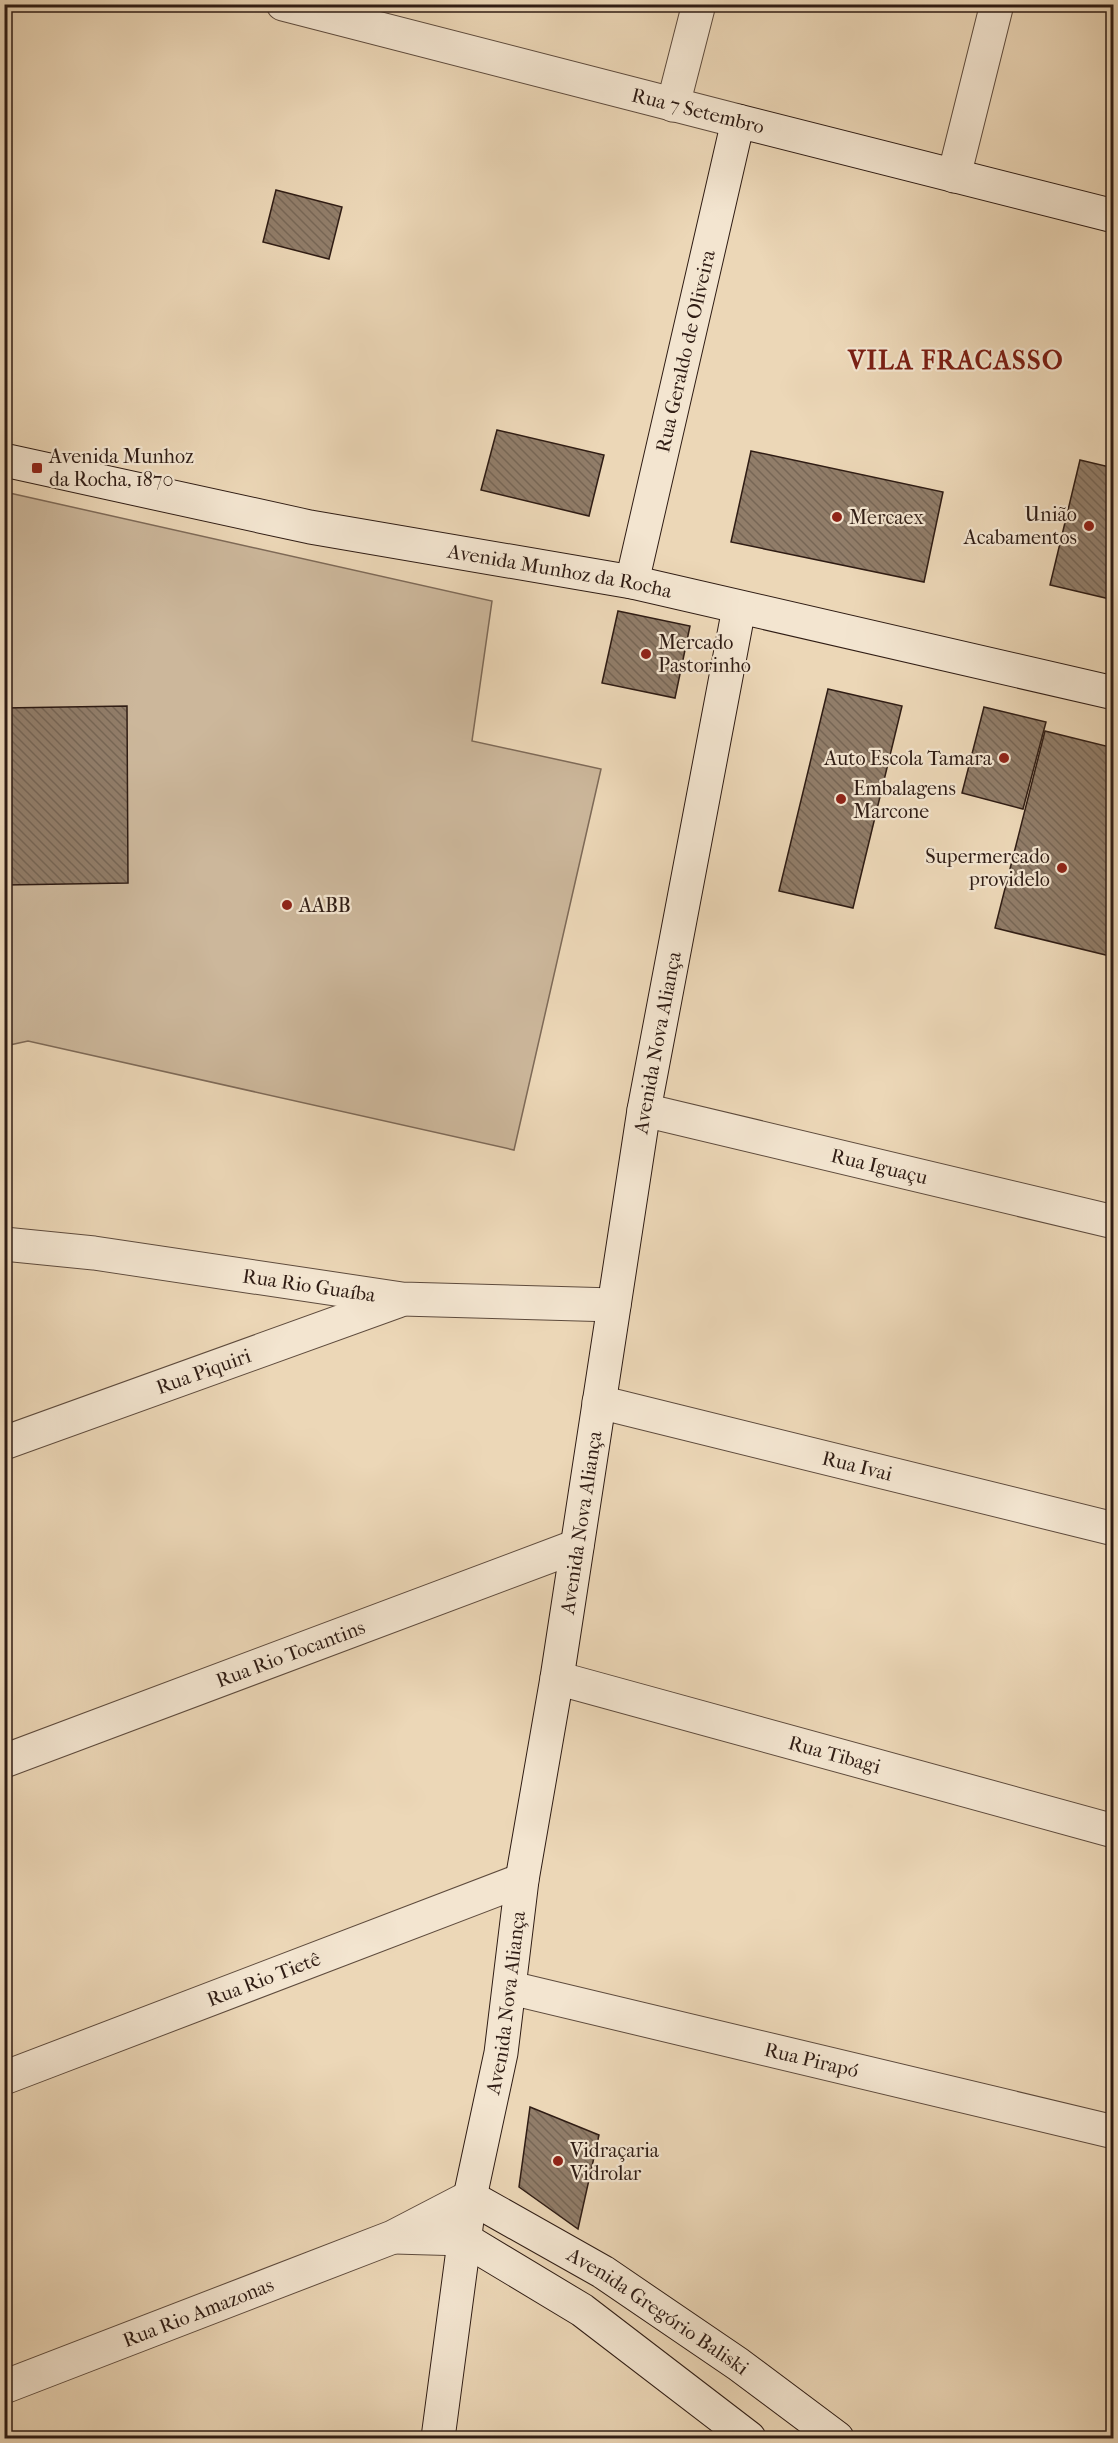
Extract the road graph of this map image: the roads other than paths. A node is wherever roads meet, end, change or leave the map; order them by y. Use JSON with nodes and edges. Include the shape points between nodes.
{"nodes":[{"id":1,"x":283,"y":4,"type":"edge"},
{"id":2,"x":699,"y":4,"type":"edge"},
{"id":3,"x":997,"y":4,"type":"edge"},
{"id":4,"x":673,"y":105,"type":"junction"},
{"id":5,"x":738,"y":121,"type":"junction"},
{"id":6,"x":954,"y":176,"type":"junction"},
{"id":7,"x":1113,"y":216,"type":"edge"},
{"id":8,"x":4,"y":460,"type":"edge"},
{"id":9,"x":632,"y":582,"type":"junction"},
{"id":10,"x":739,"y":608,"type":"junction"},
{"id":11,"x":1113,"y":693,"type":"edge"},
{"id":12,"x":644,"y":1110,"type":"junction"},
{"id":13,"x":1113,"y":1222,"type":"edge"},
{"id":14,"x":4,"y":1244,"type":"edge"},
{"id":15,"x":402,"y":1299,"type":"junction"},
{"id":16,"x":614,"y":1305,"type":"junction"},
{"id":17,"x":599,"y":1402,"type":"junction"},
{"id":18,"x":4,"y":1443,"type":"edge"},
{"id":19,"x":1113,"y":1529,"type":"edge"},
{"id":20,"x":577,"y":1546,"type":"junction"},
{"id":21,"x":557,"y":1678,"type":"junction"},
{"id":22,"x":4,"y":1761,"type":"edge"},
{"id":23,"x":1113,"y":1831,"type":"edge"},
{"id":24,"x":522,"y":1880,"type":"junction"},
{"id":25,"x":511,"y":1988,"type":"junction"},
{"id":26,"x":4,"y":2078,"type":"edge"},
{"id":27,"x":1113,"y":2132,"type":"edge"},
{"id":28,"x":470,"y":2197,"type":"junction"},
{"id":29,"x":393,"y":2237,"type":"junction"},
{"id":30,"x":464,"y":2240,"type":"junction"},
{"id":31,"x":4,"y":2387,"type":"edge"},
{"id":32,"x":438,"y":2439,"type":"edge"},
{"id":33,"x":749,"y":2439,"type":"edge"},
{"id":34,"x":837,"y":2439,"type":"edge"}],
"edges":[{"from":1,"to":4,"type":"street","name":"Rua 7 Setembro"},
{"from":2,"to":4,"type":"street"},
{"from":3,"to":6,"type":"street"},
{"from":4,"to":5,"type":"street","name":"Rua 7 Setembro"},
{"from":5,"to":6,"type":"street","name":"Rua 7 Setembro"},
{"from":5,"to":9,"type":"street","name":"Rua Geraldo de Oliveira"},
{"from":6,"to":7,"type":"street","name":"Rua 7 Setembro"},
{"from":8,"to":9,"type":"street","name":"Avenida Munhoz da Rocha","via":[[310,527]]},
{"from":9,"to":10,"type":"street","name":"Avenida Munhoz da Rocha"},
{"from":10,"to":11,"type":"street","name":"Avenida Munhoz da Rocha"},
{"from":10,"to":12,"type":"street","name":"Avenida Nova Aliança"},
{"from":12,"to":13,"type":"street","name":"Rua Iguaçu"},
{"from":12,"to":16,"type":"street","name":"Avenida Nova Aliança"},
{"from":14,"to":15,"type":"street","name":"Rua Rio Guaíba","via":[[94,1253]]},
{"from":15,"to":16,"type":"street","name":"Rua Rio Guaíba"},
{"from":15,"to":18,"type":"street","name":"Rua Piquiri"},
{"from":16,"to":17,"type":"street","name":"Avenida Nova Aliança"},
{"from":17,"to":19,"type":"street","name":"Rua Ivai"},
{"from":17,"to":20,"type":"street","name":"Avenida Nova Aliança"},
{"from":20,"to":21,"type":"street","name":"Avenida Nova Aliança"},
{"from":20,"to":22,"type":"street","name":"Rua Rio Tocantins"},
{"from":21,"to":23,"type":"street","name":"Rua Tibagi"},
{"from":21,"to":24,"type":"street","name":"Avenida Nova Aliança"},
{"from":24,"to":25,"type":"street","name":"Avenida Nova Aliança"},
{"from":24,"to":26,"type":"street","name":"Rua Rio Tietê"},
{"from":25,"to":27,"type":"street","name":"Rua Pirapó"},
{"from":25,"to":28,"type":"street","name":"Avenida Nova Aliança"},
{"from":28,"to":29,"type":"street","name":"Rua Rio Amazonas"},
{"from":28,"to":30,"type":"street","name":"Avenida Nova Aliança"},
{"from":28,"to":34,"type":"street","name":"Avenida Gregório Baliski","via":[[603,2272],[738,2364]]},
{"from":29,"to":30,"type":"street","name":"Rua Rio Amazonas"},
{"from":29,"to":31,"type":"street","name":"Rua Rio Amazonas"},
{"from":30,"to":32,"type":"street","name":"Avenida Nova Aliança"},
{"from":30,"to":33,"type":"street","name":"Avenida Gregório Baliski","via":[[582,2310]]}]}
